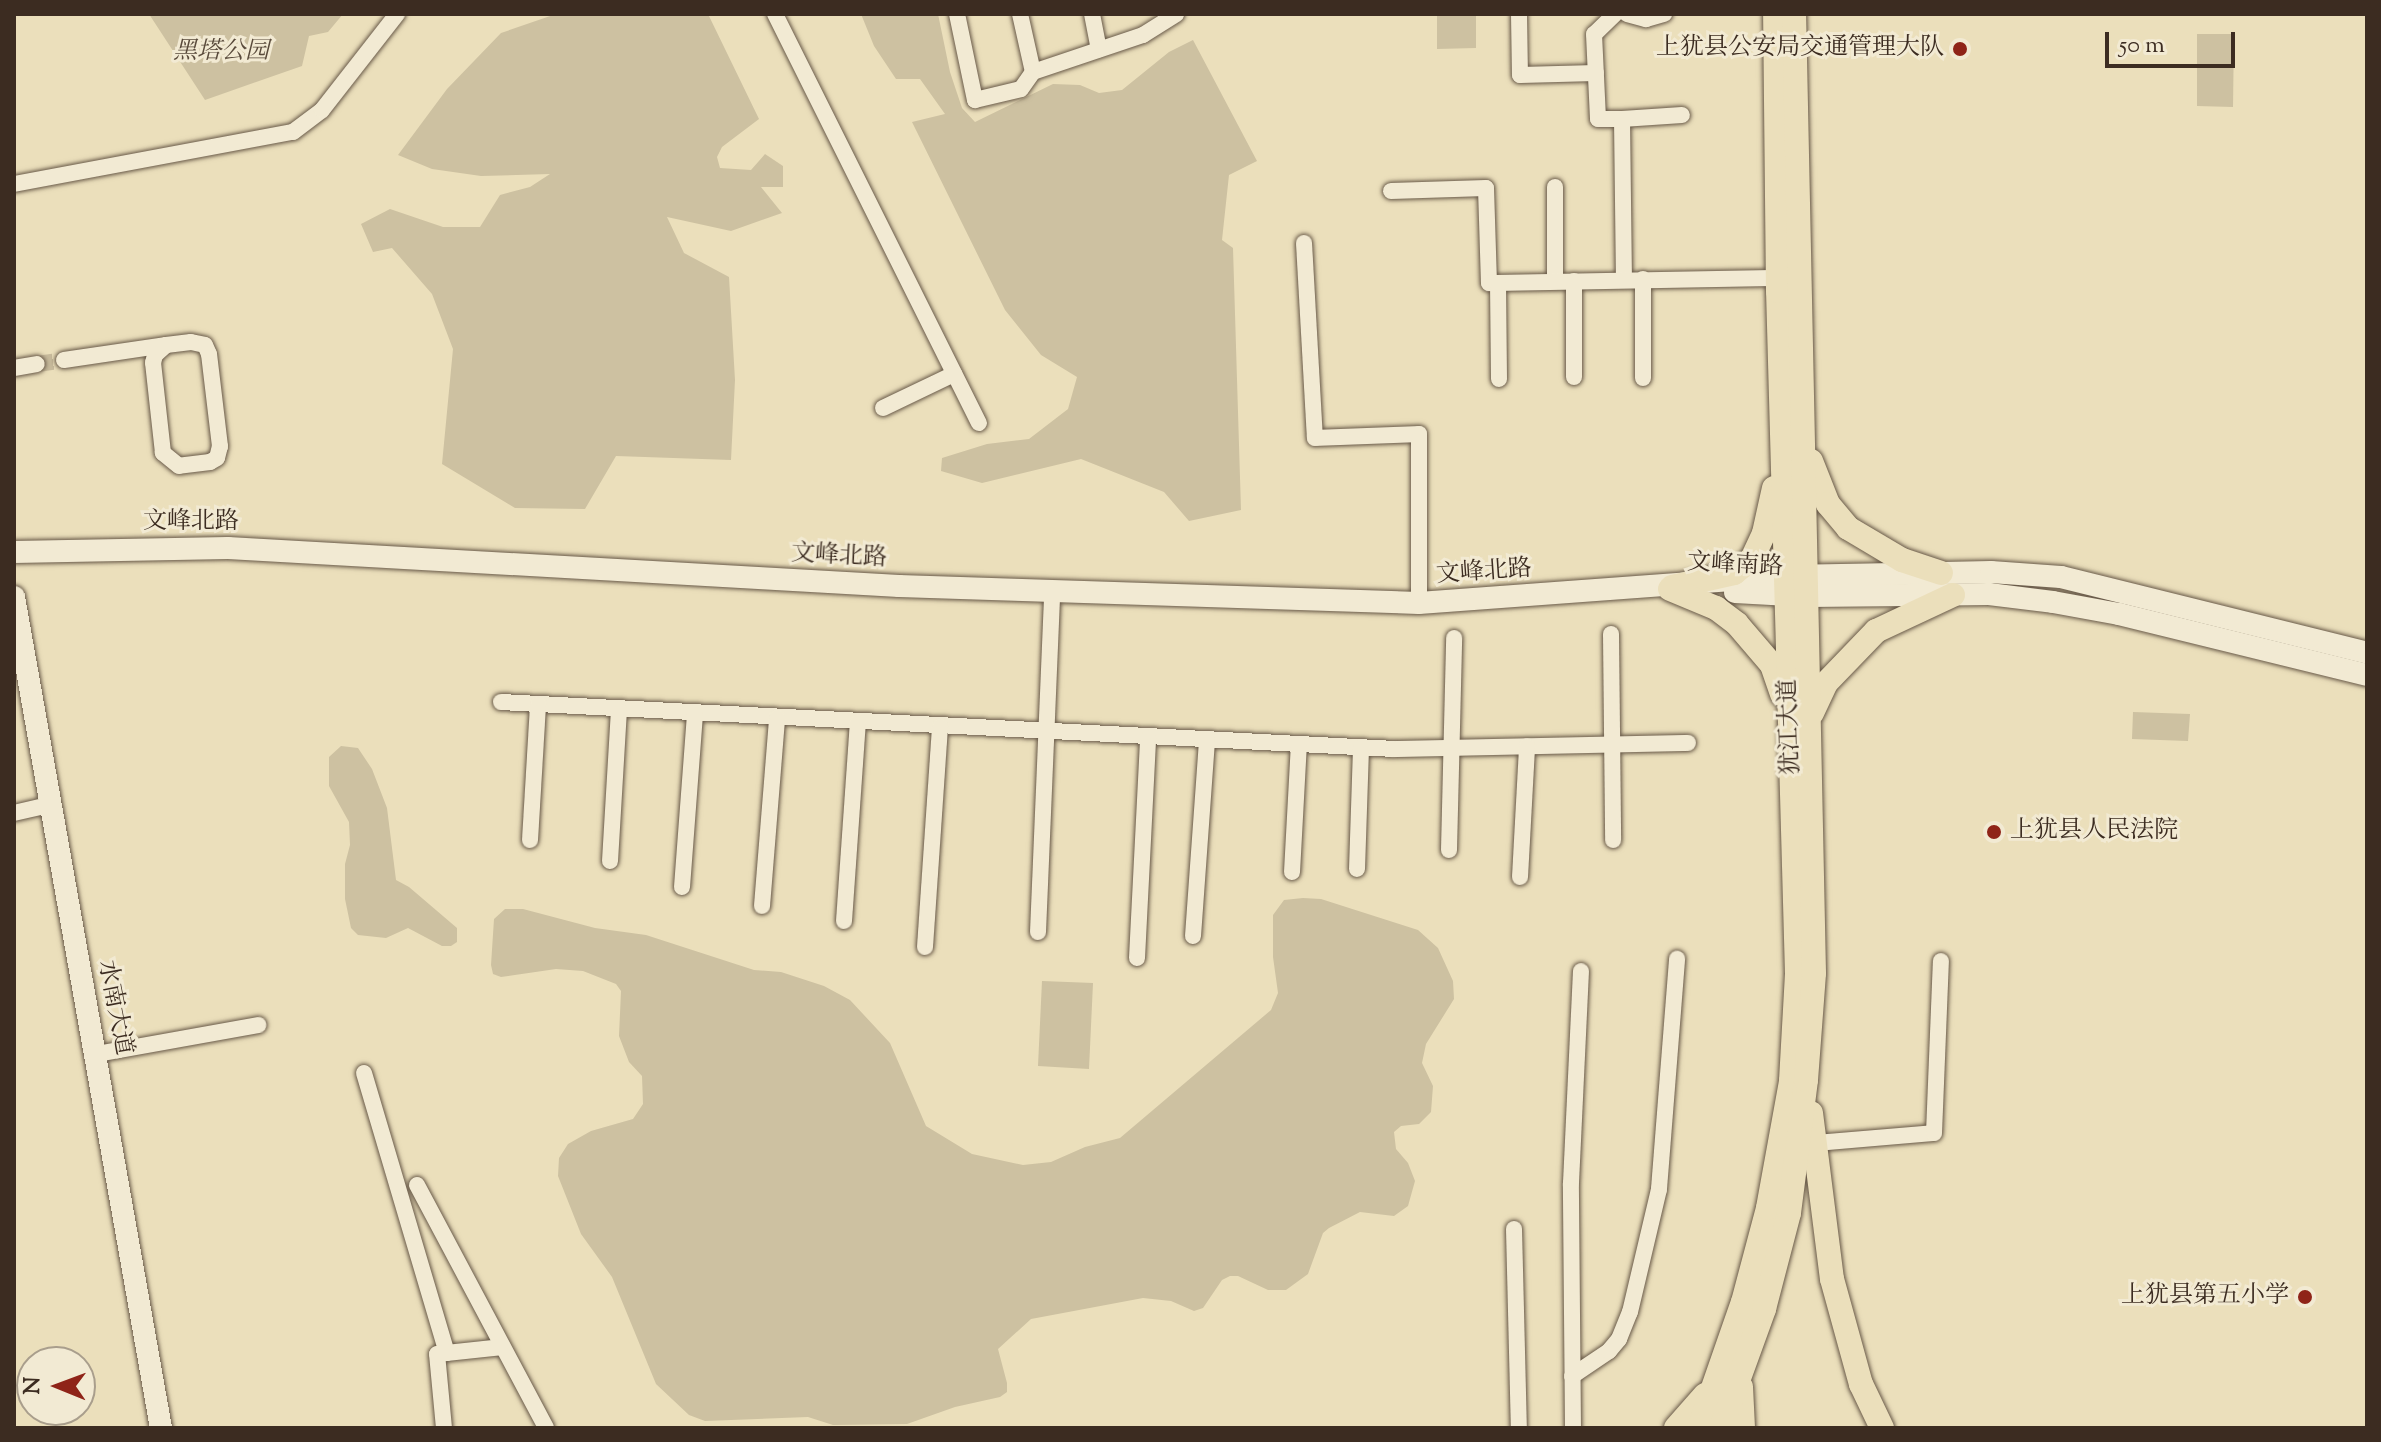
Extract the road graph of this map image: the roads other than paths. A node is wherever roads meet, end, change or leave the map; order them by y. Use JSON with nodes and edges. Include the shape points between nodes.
{"nodes":[{"id":1,"x":397,"y":14,"type":"edge"},
{"id":2,"x":775,"y":14,"type":"edge"},
{"id":3,"x":957,"y":14,"type":"edge"},
{"id":4,"x":1020,"y":14,"type":"edge"},
{"id":5,"x":1092,"y":14,"type":"edge"},
{"id":6,"x":1176,"y":14,"type":"edge"},
{"id":7,"x":1519,"y":14,"type":"edge"},
{"id":8,"x":1615,"y":14,"type":"edge"},
{"id":9,"x":1627,"y":14,"type":"edge"},
{"id":10,"x":1664,"y":14,"type":"edge"},
{"id":11,"x":1775,"y":14,"type":"edge"},
{"id":12,"x":1794,"y":14,"type":"edge"},
{"id":13,"x":1156,"y":20,"type":"edge"},
{"id":14,"x":1099,"y":49,"type":"junction"},
{"id":15,"x":1033,"y":72,"type":"junction"},
{"id":16,"x":1596,"y":73,"type":"junction"},
{"id":17,"x":1682,"y":115,"type":"dead end"},
{"id":18,"x":1622,"y":119,"type":"junction"},
{"id":19,"x":14,"y":184,"type":"edge"},
{"id":20,"x":1555,"y":187,"type":"dead end"},
{"id":21,"x":1391,"y":191,"type":"dead end"},
{"id":22,"x":1304,"y":243,"type":"dead end"},
{"id":23,"x":1778,"y":278,"type":"junction"},
{"id":24,"x":1643,"y":279,"type":"junction"},
{"id":25,"x":1624,"y":280,"type":"junction"},
{"id":26,"x":1555,"y":281,"type":"junction"},
{"id":27,"x":1574,"y":281,"type":"junction"},
{"id":28,"x":1498,"y":283,"type":"junction"},
{"id":29,"x":166,"y":345,"type":"junction"},
{"id":30,"x":64,"y":360,"type":"tunnel mouth"},
{"id":31,"x":37,"y":364,"type":"tunnel mouth"},
{"id":32,"x":14,"y":368,"type":"edge"},
{"id":33,"x":954,"y":374,"type":"junction"},
{"id":34,"x":1574,"y":377,"type":"dead end"},
{"id":35,"x":1643,"y":378,"type":"dead end"},
{"id":36,"x":1499,"y":379,"type":"dead end"},
{"id":37,"x":883,"y":408,"type":"dead end"},
{"id":38,"x":979,"y":423,"type":"dead end"},
{"id":39,"x":1793,"y":437,"type":"junction"},
{"id":40,"x":14,"y":552,"type":"edge"},
{"id":41,"x":1941,"y":573,"type":"junction"},
{"id":42,"x":1797,"y":586,"type":"junction"},
{"id":43,"x":1668,"y":588,"type":"junction"},
{"id":44,"x":1052,"y":591,"type":"junction"},
{"id":45,"x":1953,"y":595,"type":"junction"},
{"id":46,"x":14,"y":597,"type":"edge"},
{"id":47,"x":1419,"y":603,"type":"junction"},
{"id":48,"x":1611,"y":634,"type":"dead end"},
{"id":49,"x":1454,"y":638,"type":"dead end"},
{"id":50,"x":2367,"y":653,"type":"edge"},
{"id":51,"x":2367,"y":675,"type":"edge"},
{"id":52,"x":501,"y":702,"type":"dead end"},
{"id":53,"x":538,"y":704,"type":"junction"},
{"id":54,"x":619,"y":709,"type":"junction"},
{"id":55,"x":695,"y":713,"type":"junction"},
{"id":56,"x":777,"y":718,"type":"junction"},
{"id":57,"x":1800,"y":718,"type":"junction"},
{"id":58,"x":858,"y":722,"type":"junction"},
{"id":59,"x":940,"y":727,"type":"junction"},
{"id":60,"x":1049,"y":733,"type":"junction"},
{"id":61,"x":1148,"y":738,"type":"junction"},
{"id":62,"x":1207,"y":740,"type":"junction"},
{"id":63,"x":1688,"y":743,"type":"dead end"},
{"id":64,"x":1299,"y":744,"type":"junction"},
{"id":65,"x":1613,"y":744,"type":"junction"},
{"id":66,"x":1527,"y":746,"type":"junction"},
{"id":67,"x":1361,"y":747,"type":"junction"},
{"id":68,"x":1454,"y":747,"type":"junction"},
{"id":69,"x":49,"y":805,"type":"junction"},
{"id":70,"x":14,"y":813,"type":"edge"},
{"id":71,"x":530,"y":840,"type":"dead end"},
{"id":72,"x":1613,"y":840,"type":"dead end"},
{"id":73,"x":1449,"y":850,"type":"dead end"},
{"id":74,"x":610,"y":861,"type":"dead end"},
{"id":75,"x":1357,"y":869,"type":"dead end"},
{"id":76,"x":1292,"y":872,"type":"dead end"},
{"id":77,"x":1520,"y":877,"type":"dead end"},
{"id":78,"x":682,"y":887,"type":"dead end"},
{"id":79,"x":762,"y":906,"type":"dead end"},
{"id":80,"x":844,"y":921,"type":"dead end"},
{"id":81,"x":1038,"y":932,"type":"dead end"},
{"id":82,"x":1193,"y":936,"type":"dead end"},
{"id":83,"x":925,"y":947,"type":"dead end"},
{"id":84,"x":1137,"y":958,"type":"dead end"},
{"id":85,"x":1677,"y":959,"type":"dead end"},
{"id":86,"x":1941,"y":961,"type":"dead end"},
{"id":87,"x":1581,"y":971,"type":"dead end"},
{"id":88,"x":258,"y":1025,"type":"dead end"},
{"id":89,"x":97,"y":1054,"type":"junction"},
{"id":90,"x":364,"y":1073,"type":"dead end"},
{"id":91,"x":1806,"y":1080,"type":"junction"},
{"id":92,"x":1815,"y":1143,"type":"junction"},
{"id":93,"x":417,"y":1185,"type":"dead end"},
{"id":94,"x":1514,"y":1229,"type":"dead end"},
{"id":95,"x":503,"y":1347,"type":"junction"},
{"id":96,"x":447,"y":1353,"type":"junction"},
{"id":97,"x":1741,"y":1372,"type":"junction"},
{"id":98,"x":1572,"y":1376,"type":"junction"},
{"id":99,"x":1714,"y":1384,"type":"junction"},
{"id":100,"x":161,"y":1428,"type":"edge"},
{"id":101,"x":444,"y":1428,"type":"edge"},
{"id":102,"x":546,"y":1428,"type":"edge"},
{"id":103,"x":1519,"y":1428,"type":"edge"},
{"id":104,"x":1573,"y":1428,"type":"edge"},
{"id":105,"x":1676,"y":1428,"type":"edge"},
{"id":106,"x":1699,"y":1428,"type":"edge"},
{"id":107,"x":1721,"y":1428,"type":"edge"},
{"id":108,"x":1743,"y":1428,"type":"edge"},
{"id":109,"x":1882,"y":1428,"type":"edge"}],
"edges":[{"from":1,"to":19,"type":"street","via":[[322,110],[293,132]]},
{"from":2,"to":33,"type":"street"},
{"from":3,"to":15,"type":"street","via":[[975,100],[1021,89]]},
{"from":4,"to":15,"type":"street"},
{"from":5,"to":14,"type":"street"},
{"from":6,"to":13,"type":"street"},
{"from":7,"to":16,"type":"street","via":[[1520,75]]},
{"from":8,"to":16,"type":"street","via":[[1594,34]]},
{"from":9,"to":10,"type":"street","via":[[1646,19]]},
{"from":11,"to":23,"type":"main road","name":"犹江大道"},
{"from":12,"to":39,"type":"main road","name":"犹江大道"},
{"from":13,"to":14,"type":"street","via":[[1143,35]]},
{"from":14,"to":15,"type":"street"},
{"from":16,"to":18,"type":"street","via":[[1598,119]]},
{"from":17,"to":18,"type":"street"},
{"from":18,"to":25,"type":"street"},
{"from":20,"to":26,"type":"street"},
{"from":21,"to":28,"type":"street","via":[[1486,188],[1489,283]]},
{"from":22,"to":47,"type":"street","via":[[1315,438],[1419,434]]},
{"from":23,"to":24,"type":"street"},
{"from":23,"to":39,"type":"main road","name":"犹江大道"},
{"from":24,"to":25,"type":"street"},
{"from":24,"to":35,"type":"street"},
{"from":25,"to":27,"type":"street"},
{"from":26,"to":27,"type":"street"},
{"from":26,"to":28,"type":"street"},
{"from":27,"to":34,"type":"street"},
{"from":28,"to":36,"type":"street"},
{"from":29,"to":29,"type":"street","via":[[199,342],[209,354],[220,446],[210,462],[179,466],[163,453],[153,363]]},
{"from":29,"to":30,"type":"street"},
{"from":31,"to":32,"type":"street"},
{"from":33,"to":37,"type":"street"},
{"from":33,"to":38,"type":"street"},
{"from":39,"to":41,"type":"main road","via":[[1828,504],[1848,528],[1902,560]]},
{"from":39,"to":42,"type":"main road","name":"犹江大道"},
{"from":39,"to":43,"type":"main road","via":[[1752,559],[1734,573]]},
{"from":40,"to":44,"type":"main road","name":"文峰北路","via":[[228,548]]},
{"from":41,"to":42,"type":"main road","name":"文峰南路"},
{"from":41,"to":50,"type":"main road","name":"文峰南路","via":[[2061,577]]},
{"from":42,"to":43,"type":"main road","name":"文峰南路"},
{"from":42,"to":45,"type":"main road","name":"文峰南路"},
{"from":42,"to":57,"type":"main road","name":"犹江大道"},
{"from":43,"to":47,"type":"main road","name":"文峰北路"},
{"from":43,"to":57,"type":"main road","via":[[1716,608],[1737,624],[1772,665]]},
{"from":44,"to":47,"type":"main road","name":"文峰北路"},
{"from":44,"to":60,"type":"street"},
{"from":45,"to":51,"type":"main road","name":"文峰南路","via":[[1989,594],[2106,612]]},
{"from":45,"to":57,"type":"main road","via":[[1876,631]]},
{"from":46,"to":69,"type":"main road","name":"水南大道"},
{"from":48,"to":65,"type":"street"},
{"from":49,"to":68,"type":"street"},
{"from":52,"to":53,"type":"street"},
{"from":53,"to":54,"type":"street"},
{"from":53,"to":71,"type":"street"},
{"from":54,"to":55,"type":"street"},
{"from":54,"to":74,"type":"street"},
{"from":55,"to":56,"type":"street"},
{"from":55,"to":78,"type":"street"},
{"from":56,"to":58,"type":"street"},
{"from":56,"to":79,"type":"street"},
{"from":57,"to":91,"type":"main road","name":"犹江大道","via":[[1814,973]]},
{"from":57,"to":99,"type":"main road","name":"犹江大道","via":[[1791,1081],[1768,1208]]},
{"from":58,"to":59,"type":"street"},
{"from":58,"to":80,"type":"street"},
{"from":59,"to":60,"type":"street"},
{"from":59,"to":83,"type":"street"},
{"from":60,"to":61,"type":"street"},
{"from":60,"to":81,"type":"street"},
{"from":61,"to":62,"type":"street"},
{"from":61,"to":84,"type":"street"},
{"from":62,"to":64,"type":"street"},
{"from":62,"to":82,"type":"street"},
{"from":63,"to":65,"type":"street"},
{"from":64,"to":67,"type":"street"},
{"from":64,"to":76,"type":"street"},
{"from":65,"to":66,"type":"street"},
{"from":65,"to":72,"type":"street"},
{"from":66,"to":68,"type":"street"},
{"from":66,"to":77,"type":"street"},
{"from":67,"to":68,"type":"street"},
{"from":67,"to":75,"type":"street"},
{"from":68,"to":73,"type":"street"},
{"from":69,"to":70,"type":"street"},
{"from":69,"to":89,"type":"main road","name":"水南大道"},
{"from":85,"to":98,"type":"street","via":[[1659,1189],[1630,1312],[1609,1351]]},
{"from":86,"to":92,"type":"street","via":[[1934,1133]]},
{"from":87,"to":98,"type":"street","via":[[1571,1183]]},
{"from":88,"to":89,"type":"street"},
{"from":89,"to":100,"type":"main road","name":"水南大道"},
{"from":90,"to":96,"type":"street"},
{"from":91,"to":92,"type":"main road"},
{"from":91,"to":97,"type":"main road","name":"犹江大道","via":[[1789,1213]]},
{"from":92,"to":109,"type":"main road","via":[[1832,1279],[1861,1384]]},
{"from":93,"to":95,"type":"street"},
{"from":94,"to":103,"type":"street"},
{"from":95,"to":96,"type":"street"},
{"from":95,"to":102,"type":"street"},
{"from":96,"to":101,"type":"street","via":[[437,1354]]},
{"from":97,"to":107,"type":"main road","name":"犹江大道"},
{"from":97,"to":108,"type":"main road"},
{"from":98,"to":104,"type":"street"},
{"from":99,"to":105,"type":"main road"},
{"from":99,"to":106,"type":"main road","name":"犹江大道"}]}
